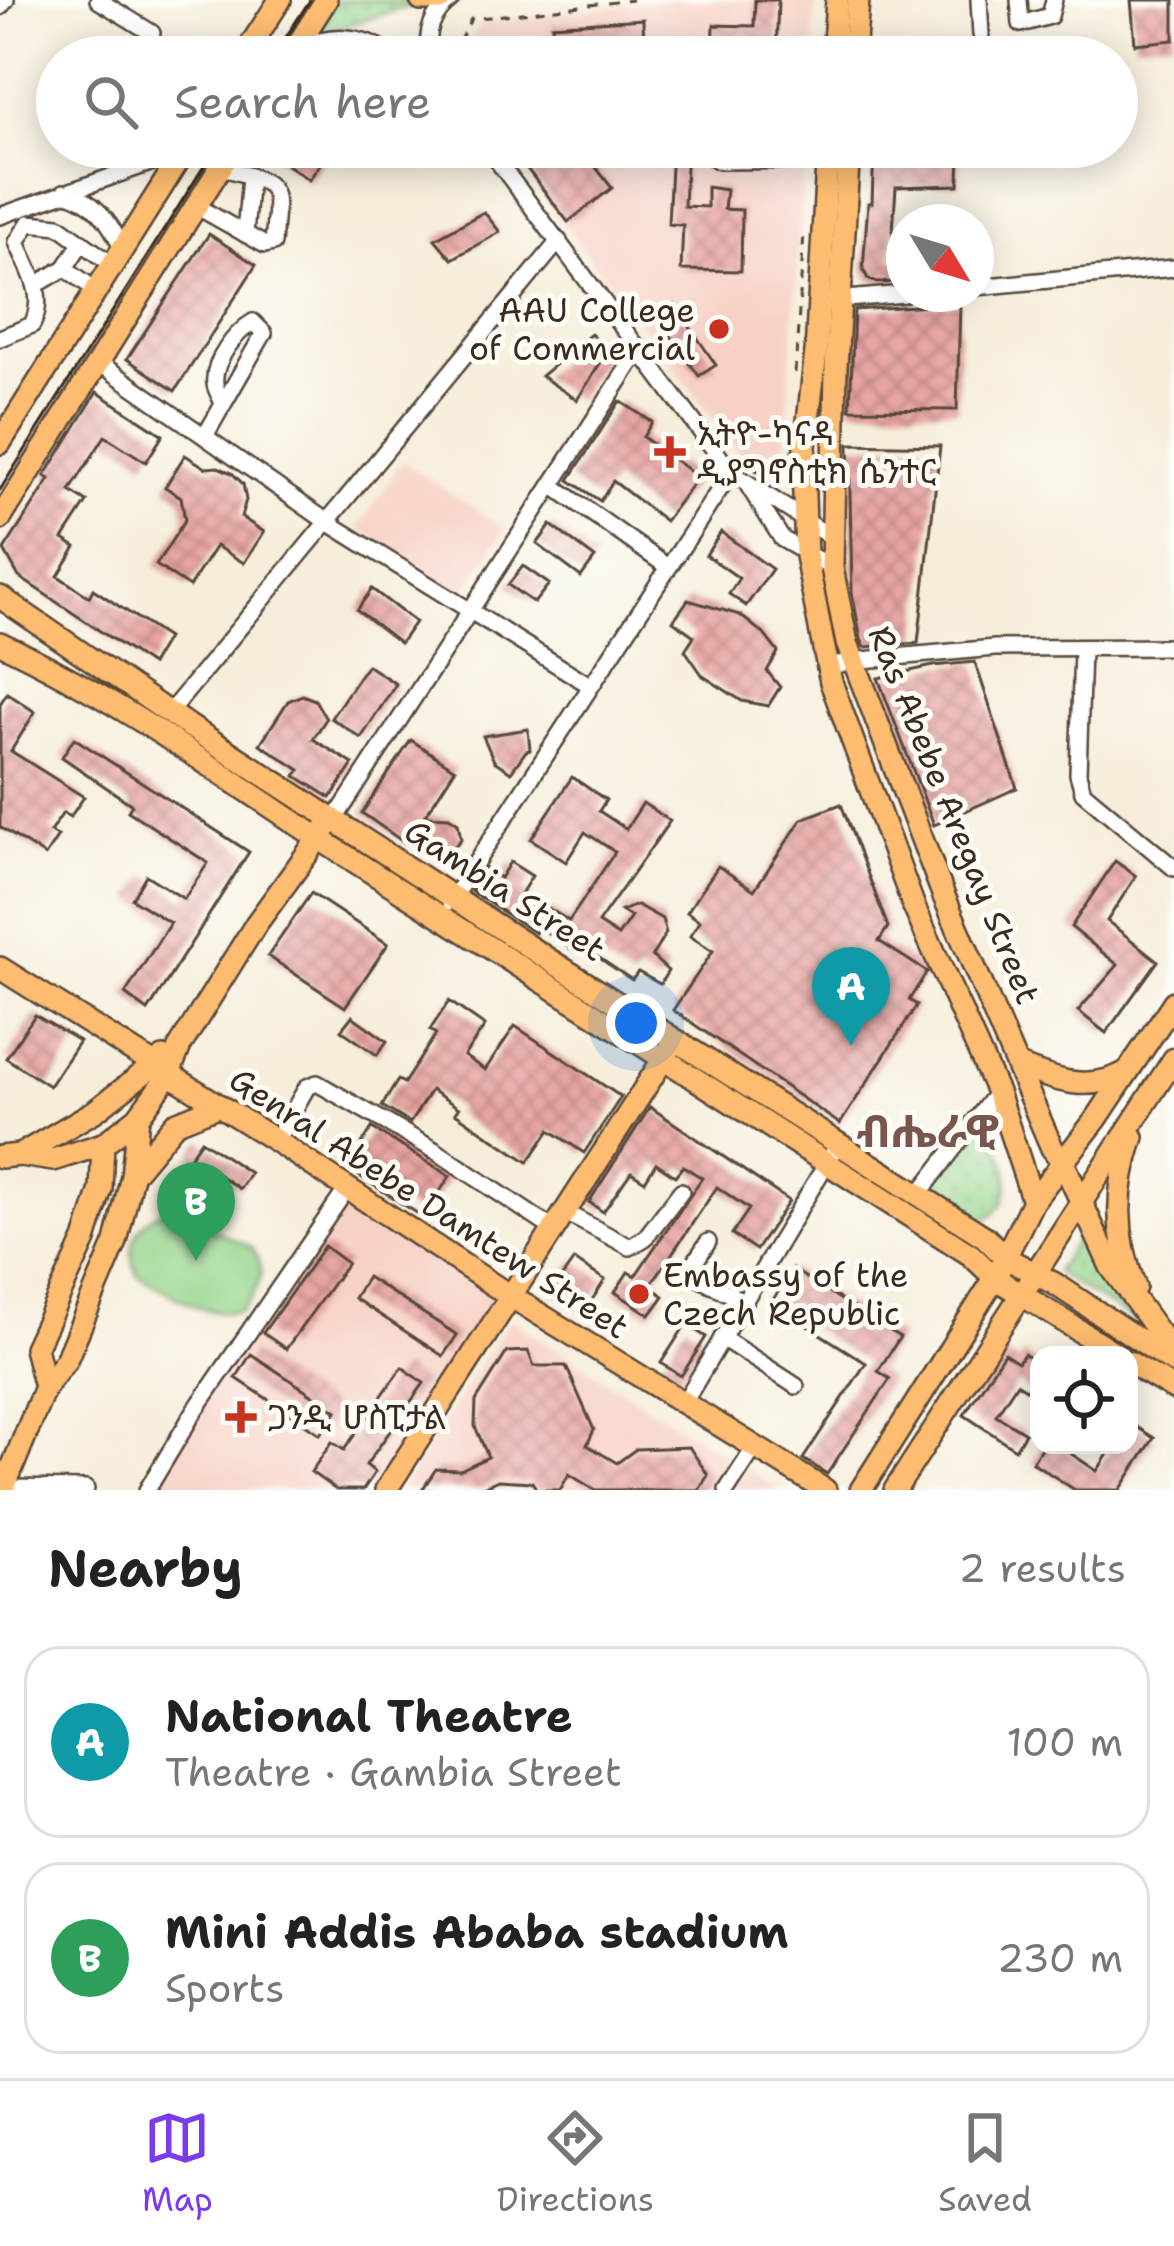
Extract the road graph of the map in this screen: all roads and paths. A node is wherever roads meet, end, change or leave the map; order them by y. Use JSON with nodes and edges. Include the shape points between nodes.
{"nodes":[{"id":1,"x":6,"y":0,"type":"edge"},
{"id":2,"x":98,"y":0,"type":"edge"},
{"id":3,"x":280,"y":0,"type":"edge"},
{"id":4,"x":326,"y":0,"type":"edge"},
{"id":5,"x":421,"y":0,"type":"edge"},
{"id":6,"x":440,"y":0,"type":"edge"},
{"id":7,"x":451,"y":0,"type":"edge"},
{"id":8,"x":632,"y":0,"type":"edge"},
{"id":9,"x":837,"y":0,"type":"edge"},
{"id":10,"x":858,"y":0,"type":"edge"},
{"id":11,"x":979,"y":0,"type":"edge"},
{"id":12,"x":1019,"y":0,"type":"edge"},
{"id":13,"x":1054,"y":0,"type":"edge"},
{"id":14,"x":0,"y":7,"type":"edge"},
{"id":15,"x":152,"y":33,"type":"dead end"},
{"id":16,"x":981,"y":35,"type":"dead end"},
{"id":17,"x":257,"y":36,"type":"edge"},
{"id":18,"x":303,"y":36,"type":"edge"},
{"id":19,"x":430,"y":36,"type":"edge"},
{"id":20,"x":462,"y":36,"type":"edge"},
{"id":21,"x":834,"y":36,"type":"edge"},
{"id":22,"x":855,"y":36,"type":"edge"},
{"id":23,"x":131,"y":168,"type":"edge"},
{"id":24,"x":174,"y":168,"type":"edge"},
{"id":25,"x":219,"y":168,"type":"edge"},
{"id":26,"x":223,"y":168,"type":"edge"},
{"id":27,"x":503,"y":168,"type":"edge"},
{"id":28,"x":827,"y":168,"type":"edge"},
{"id":29,"x":846,"y":168,"type":"edge"},
{"id":30,"x":250,"y":176,"type":"junction"},
{"id":31,"x":64,"y":191,"type":"junction"},
{"id":32,"x":196,"y":206,"type":"junction"},
{"id":33,"x":0,"y":216,"type":"edge"},
{"id":34,"x":804,"y":230,"type":"dead end"},
{"id":35,"x":245,"y":234,"type":"junction"},
{"id":36,"x":560,"y":241,"type":"junction"},
{"id":37,"x":82,"y":242,"type":"junction"},
{"id":38,"x":118,"y":257,"type":"junction"},
{"id":39,"x":65,"y":268,"type":"junction"},
{"id":40,"x":1174,"y":268,"type":"edge"},
{"id":41,"x":994,"y":285,"type":"edge"},
{"id":42,"x":36,"y":286,"type":"junction"},
{"id":43,"x":97,"y":291,"type":"junction"},
{"id":44,"x":886,"y":296,"type":"edge"},
{"id":45,"x":830,"y":301,"type":"junction"},
{"id":46,"x":0,"y":338,"type":"edge"},
{"id":47,"x":640,"y":349,"type":"junction"},
{"id":48,"x":98,"y":362,"type":"junction"},
{"id":49,"x":793,"y":392,"type":"dead end"},
{"id":50,"x":224,"y":404,"type":"junction"},
{"id":51,"x":205,"y":436,"type":"junction"},
{"id":52,"x":0,"y":442,"type":"edge"},
{"id":53,"x":742,"y":475,"type":"junction"},
{"id":54,"x":787,"y":478,"type":"dead end"},
{"id":55,"x":552,"y":485,"type":"junction"},
{"id":56,"x":0,"y":519,"type":"edge"},
{"id":57,"x":326,"y":521,"type":"junction"},
{"id":58,"x":806,"y":525,"type":"junction"},
{"id":59,"x":832,"y":538,"type":"junction"},
{"id":60,"x":806,"y":556,"type":"junction"},
{"id":61,"x":668,"y":568,"type":"junction"},
{"id":62,"x":832,"y":568,"type":"junction"},
{"id":63,"x":3,"y":594,"type":"edge"},
{"id":64,"x":470,"y":610,"type":"junction"},
{"id":65,"x":0,"y":643,"type":"edge"},
{"id":66,"x":1174,"y":647,"type":"edge"},
{"id":67,"x":1082,"y":650,"type":"junction"},
{"id":68,"x":850,"y":662,"type":"junction"},
{"id":69,"x":828,"y":668,"type":"junction"},
{"id":70,"x":591,"y":686,"type":"junction"},
{"id":71,"x":169,"y":713,"type":"junction"},
{"id":72,"x":335,"y":819,"type":"junction"},
{"id":73,"x":318,"y":837,"type":"junction"},
{"id":74,"x":1174,"y":868,"type":"edge"},
{"id":75,"x":944,"y":894,"type":"junction"},
{"id":76,"x":454,"y":895,"type":"junction"},
{"id":77,"x":914,"y":907,"type":"junction"},
{"id":78,"x":442,"y":915,"type":"junction"},
{"id":79,"x":0,"y":968,"type":"edge"},
{"id":80,"x":1174,"y":1002,"type":"edge"},
{"id":81,"x":676,"y":1039,"type":"junction"},
{"id":82,"x":1174,"y":1059,"type":"edge"},
{"id":83,"x":664,"y":1060,"type":"junction"},
{"id":84,"x":1019,"y":1066,"type":"junction"},
{"id":85,"x":1129,"y":1070,"type":"junction"},
{"id":86,"x":160,"y":1071,"type":"junction"},
{"id":87,"x":1156,"y":1087,"type":"junction"},
{"id":88,"x":997,"y":1092,"type":"junction"},
{"id":89,"x":217,"y":1106,"type":"junction"},
{"id":90,"x":138,"y":1118,"type":"junction"},
{"id":91,"x":276,"y":1141,"type":"junction"},
{"id":92,"x":103,"y":1144,"type":"junction"},
{"id":93,"x":832,"y":1154,"type":"junction"},
{"id":94,"x":10,"y":1156,"type":"edge"},
{"id":95,"x":1064,"y":1164,"type":"junction"},
{"id":96,"x":132,"y":1176,"type":"junction"},
{"id":97,"x":346,"y":1190,"type":"junction"},
{"id":98,"x":681,"y":1192,"type":"dead end"},
{"id":99,"x":919,"y":1194,"type":"junction"},
{"id":100,"x":1033,"y":1201,"type":"junction"},
{"id":101,"x":1080,"y":1204,"type":"junction"},
{"id":102,"x":558,"y":1220,"type":"junction"},
{"id":103,"x":708,"y":1242,"type":"dead end"},
{"id":104,"x":1006,"y":1258,"type":"junction"},
{"id":105,"x":1035,"y":1275,"type":"junction"},
{"id":106,"x":995,"y":1278,"type":"junction"},
{"id":107,"x":510,"y":1296,"type":"junction"},
{"id":108,"x":1023,"y":1296,"type":"junction"},
{"id":109,"x":744,"y":1302,"type":"junction"},
{"id":110,"x":1149,"y":1321,"type":"junction"},
{"id":111,"x":722,"y":1338,"type":"junction"},
{"id":112,"x":1104,"y":1346,"type":"edge"},
{"id":113,"x":1174,"y":1358,"type":"edge"},
{"id":114,"x":1138,"y":1367,"type":"edge"},
{"id":115,"x":796,"y":1386,"type":"dead end"},
{"id":116,"x":44,"y":1387,"type":"junction"},
{"id":117,"x":1174,"y":1389,"type":"edge"},
{"id":118,"x":682,"y":1404,"type":"junction"},
{"id":119,"x":754,"y":1447,"type":"junction"},
{"id":120,"x":4,"y":1489,"type":"edge"},
{"id":121,"x":86,"y":1489,"type":"edge"},
{"id":122,"x":147,"y":1490,"type":"edge"},
{"id":123,"x":386,"y":1490,"type":"edge"},
{"id":124,"x":728,"y":1490,"type":"edge"},
{"id":125,"x":825,"y":1490,"type":"edge"},
{"id":126,"x":861,"y":1490,"type":"edge"},
{"id":127,"x":895,"y":1490,"type":"edge"}],
"edges":[{"from":1,"to":14,"type":"street"},
{"from":2,"to":15,"type":"street"},
{"from":3,"to":17,"type":"main road"},
{"from":4,"to":18,"type":"main road"},
{"from":5,"to":6,"type":"main road"},
{"from":7,"to":19,"type":"street"},
{"from":8,"to":20,"type":"path","via":[[471,19]]},
{"from":9,"to":21,"type":"main road"},
{"from":10,"to":22,"type":"main road"},
{"from":11,"to":16,"type":"street"},
{"from":12,"to":13,"type":"street","via":[[1021,24],[1050,16]]},
{"from":23,"to":31,"type":"street"},
{"from":24,"to":38,"type":"main road"},
{"from":25,"to":32,"type":"main road"},
{"from":26,"to":30,"type":"street"},
{"from":27,"to":36,"type":"street"},
{"from":28,"to":45,"type":"main road","name":"Ras Abebe Aregay Street"},
{"from":29,"to":45,"type":"main road","name":"Ras Abebe Aregay Street"},
{"from":30,"to":35,"type":"street"},
{"from":30,"to":35,"type":"street","via":[[274,188],[273,243]]},
{"from":31,"to":33,"type":"street"},
{"from":31,"to":38,"type":"street","via":[[102,214]]},
{"from":32,"to":35,"type":"street"},
{"from":32,"to":48,"type":"main road"},
{"from":34,"to":49,"type":"path"},
{"from":36,"to":47,"type":"street"},
{"from":36,"to":57,"type":"street"},
{"from":37,"to":38,"type":"street"},
{"from":37,"to":39,"type":"street"},
{"from":37,"to":42,"type":"street","via":[[58,226],[29,223],[17,242]]},
{"from":38,"to":43,"type":"main road"},
{"from":39,"to":42,"type":"street"},
{"from":39,"to":43,"type":"street"},
{"from":40,"to":41,"type":"street"},
{"from":42,"to":46,"type":"street","via":[[41,298],[32,325]]},
{"from":43,"to":52,"type":"main road"},
{"from":44,"to":45,"type":"street"},
{"from":45,"to":58,"type":"main road","name":"Ras Abebe Aregay Street","via":[[802,464]]},
{"from":45,"to":59,"type":"main road","name":"Ras Abebe Aregay Street"},
{"from":47,"to":53,"type":"street"},
{"from":47,"to":55,"type":"street"},
{"from":48,"to":51,"type":"street"},
{"from":48,"to":56,"type":"main road"},
{"from":50,"to":50,"type":"street","via":[[264,333],[253,322],[217,367]]},
{"from":50,"to":51,"type":"street"},
{"from":51,"to":57,"type":"street"},
{"from":53,"to":54,"type":"path"},
{"from":53,"to":58,"type":"street"},
{"from":53,"to":60,"type":"street","via":[[782,539]]},
{"from":53,"to":61,"type":"street"},
{"from":55,"to":61,"type":"street"},
{"from":55,"to":64,"type":"street"},
{"from":57,"to":64,"type":"street"},
{"from":57,"to":71,"type":"street"},
{"from":58,"to":59,"type":"street"},
{"from":58,"to":60,"type":"main road","name":"Ras Abebe Aregay Street"},
{"from":59,"to":62,"type":"main road","name":"Ras Abebe Aregay Street"},
{"from":60,"to":62,"type":"street"},
{"from":60,"to":69,"type":"main road","name":"Ras Abebe Aregay Street"},
{"from":61,"to":70,"type":"street"},
{"from":62,"to":68,"type":"main road","name":"Ras Abebe Aregay Street"},
{"from":63,"to":71,"type":"main road","name":"Gambia Street"},
{"from":64,"to":70,"type":"street"},
{"from":64,"to":72,"type":"street"},
{"from":65,"to":73,"type":"main road","name":"Gambia Street","via":[[158,729]]},
{"from":66,"to":67,"type":"street"},
{"from":67,"to":68,"type":"street","via":[[994,648]]},
{"from":67,"to":74,"type":"street","via":[[1083,792]]},
{"from":68,"to":69,"type":"street"},
{"from":68,"to":75,"type":"main road","name":"Ras Abebe Aregay Street"},
{"from":69,"to":77,"type":"main road","name":"Ras Abebe Aregay Street"},
{"from":70,"to":76,"type":"street"},
{"from":71,"to":72,"type":"main road","name":"Gambia Street"},
{"from":72,"to":73,"type":"main road"},
{"from":72,"to":76,"type":"main road","name":"Gambia Street"},
{"from":73,"to":78,"type":"main road","name":"Gambia Street"},
{"from":73,"to":86,"type":"main road"},
{"from":75,"to":77,"type":"main road"},
{"from":75,"to":84,"type":"main road","name":"Ras Abebe Aregay Street"},
{"from":76,"to":78,"type":"street"},
{"from":76,"to":81,"type":"main road","name":"Gambia Street"},
{"from":77,"to":88,"type":"main road","name":"Ras Abebe Aregay Street"},
{"from":78,"to":83,"type":"main road","name":"Gambia Street"},
{"from":79,"to":86,"type":"main road","name":"Genral Abebe Damtew Street"},
{"from":80,"to":85,"type":"main road"},
{"from":81,"to":83,"type":"main road"},
{"from":81,"to":93,"type":"main road","name":"Gambia Street"},
{"from":82,"to":87,"type":"main road"},
{"from":83,"to":93,"type":"main road","name":"Gambia Street"},
{"from":83,"to":102,"type":"main road"},
{"from":84,"to":85,"type":"main road","via":[[1089,1084]]},
{"from":84,"to":95,"type":"main road","name":"Ras Abebe Aregay Street"},
{"from":85,"to":95,"type":"main road"},
{"from":86,"to":89,"type":"main road","name":"Genral Abebe Damtew Street"},
{"from":86,"to":90,"type":"main road"},
{"from":86,"to":94,"type":"main road"},
{"from":87,"to":101,"type":"main road"},
{"from":87,"to":110,"type":"main road","via":[[1128,1152],[1118,1209],[1128,1268]]},
{"from":88,"to":99,"type":"street"},
{"from":88,"to":100,"type":"main road","name":"Ras Abebe Aregay Street"},
{"from":89,"to":91,"type":"main road","name":"Genral Abebe Damtew Street"},
{"from":89,"to":96,"type":"main road","via":[[175,1123]]},
{"from":90,"to":92,"type":"main road"},
{"from":90,"to":96,"type":"main road"},
{"from":91,"to":97,"type":"main road","name":"Genral Abebe Damtew Street"},
{"from":91,"to":102,"type":"street","via":[[317,1083]]},
{"from":92,"to":94,"type":"main road","via":[[53,1160]]},
{"from":92,"to":116,"type":"main road","via":[[101,1190],[85,1240],[34,1348]]},
{"from":93,"to":99,"type":"main road","name":"Gambia Street"},
{"from":93,"to":106,"type":"main road","name":"Gambia Street"},
{"from":93,"to":109,"type":"street"},
{"from":95,"to":100,"type":"main road"},
{"from":95,"to":101,"type":"main road","name":"Ras Abebe Aregay Street"},
{"from":96,"to":116,"type":"main road","via":[[116,1242],[66,1360]]},
{"from":97,"to":107,"type":"main road","name":"Genral Abebe Damtew Street"},
{"from":97,"to":122,"type":"street"},
{"from":98,"to":102,"type":"street","via":[[630,1247]]},
{"from":99,"to":104,"type":"main road","name":"Gambia Street"},
{"from":100,"to":104,"type":"main road"},
{"from":101,"to":105,"type":"main road"},
{"from":101,"to":110,"type":"main road","name":"Ras Abebe Aregay Street"},
{"from":102,"to":107,"type":"main road"},
{"from":103,"to":109,"type":"street","via":[[693,1274]]},
{"from":104,"to":105,"type":"main road","name":"Gambia Street"},
{"from":104,"to":106,"type":"main road"},
{"from":105,"to":108,"type":"main road"},
{"from":105,"to":113,"type":"main road","name":"Gambia Street"},
{"from":106,"to":108,"type":"main road","name":"Gambia Street"},
{"from":106,"to":126,"type":"main road"},
{"from":107,"to":118,"type":"main road","name":"Genral Abebe Damtew Street"},
{"from":107,"to":123,"type":"main road"},
{"from":108,"to":112,"type":"main road","name":"Gambia Street"},
{"from":108,"to":127,"type":"main road"},
{"from":109,"to":111,"type":"street"},
{"from":110,"to":113,"type":"main road"},
{"from":111,"to":115,"type":"street"},
{"from":111,"to":118,"type":"street"},
{"from":114,"to":117,"type":"main road"},
{"from":116,"to":120,"type":"main road"},
{"from":118,"to":119,"type":"main road","name":"Genral Abebe Damtew Street"},
{"from":119,"to":124,"type":"street"},
{"from":119,"to":125,"type":"main road","name":"Genral Abebe Damtew Street"},
{"from":120,"to":121,"type":"street"}]}
